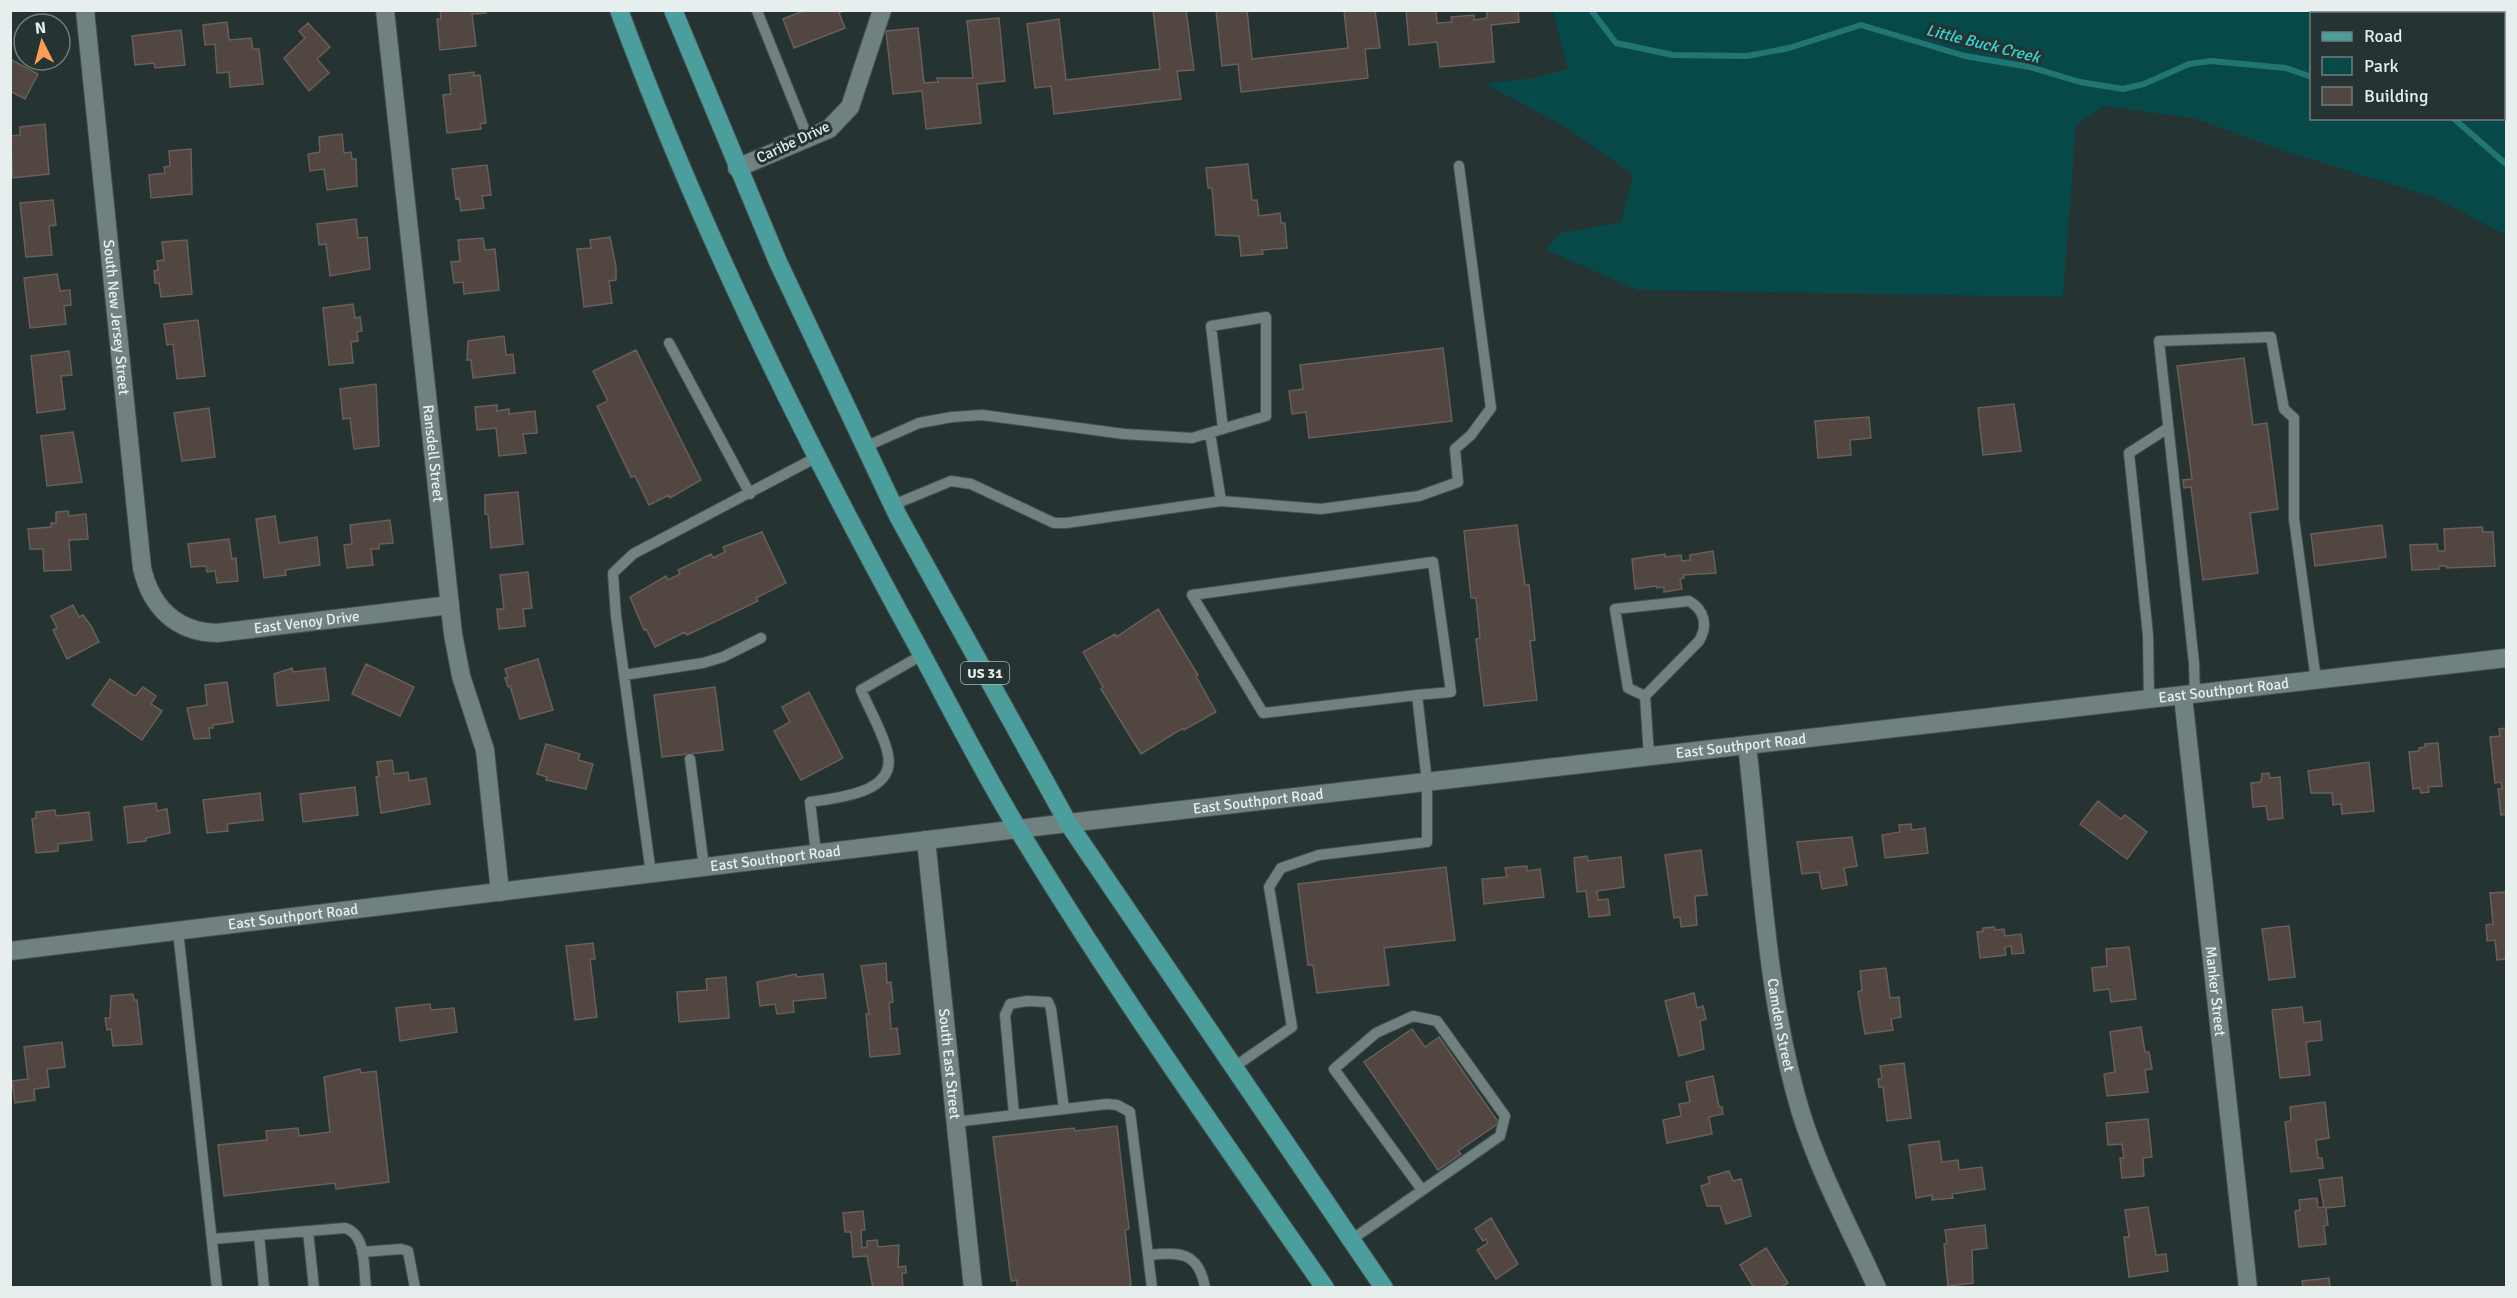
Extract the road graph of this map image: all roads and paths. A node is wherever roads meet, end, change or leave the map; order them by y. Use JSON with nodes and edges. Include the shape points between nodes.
{"nodes":[{"id":1,"x":85,"y":10,"type":"edge"},
{"id":2,"x":385,"y":10,"type":"edge"},
{"id":3,"x":620,"y":10,"type":"edge"},
{"id":4,"x":673,"y":10,"type":"edge"},
{"id":5,"x":882,"y":10,"type":"edge"},
{"id":6,"x":757,"y":11,"type":"edge"},
{"id":7,"x":808,"y":138,"type":"junction"},
{"id":8,"x":1459,"y":166,"type":"dead end"},
{"id":9,"x":737,"y":168,"type":"junction"},
{"id":10,"x":669,"y":343,"type":"dead end"},
{"id":11,"x":2168,"y":428,"type":"junction"},
{"id":12,"x":1223,"y":429,"type":"junction"},
{"id":13,"x":1210,"y":433,"type":"junction"},
{"id":14,"x":867,"y":446,"type":"junction"},
{"id":15,"x":817,"y":458,"type":"junction"},
{"id":16,"x":750,"y":494,"type":"junction"},
{"id":17,"x":1221,"y":501,"type":"junction"},
{"id":18,"x":893,"y":505,"type":"junction"},
{"id":19,"x":450,"y":605,"type":"junction"},
{"id":20,"x":167,"y":617,"type":"joint"},
{"id":21,"x":761,"y":638,"type":"dead end"},
{"id":22,"x":922,"y":655,"type":"junction"},
{"id":23,"x":2506,"y":658,"type":"edge"},
{"id":24,"x":624,"y":675,"type":"junction"},
{"id":25,"x":2316,"y":680,"type":"junction"},
{"id":26,"x":1417,"y":695,"type":"junction"},
{"id":27,"x":2189,"y":695,"type":"junction"},
{"id":28,"x":1645,"y":696,"type":"junction"},
{"id":29,"x":2149,"y":700,"type":"junction"},
{"id":30,"x":1747,"y":745,"type":"junction"},
{"id":31,"x":1649,"y":756,"type":"junction"},
{"id":32,"x":690,"y":759,"type":"dead end"},
{"id":33,"x":1427,"y":782,"type":"junction"},
{"id":34,"x":1068,"y":823,"type":"junction"},
{"id":35,"x":1018,"y":828,"type":"junction"},
{"id":36,"x":926,"y":840,"type":"junction"},
{"id":37,"x":816,"y":853,"type":"junction"},
{"id":38,"x":704,"y":867,"type":"junction"},
{"id":39,"x":651,"y":874,"type":"junction"},
{"id":40,"x":500,"y":892,"type":"junction"},
{"id":41,"x":178,"y":931,"type":"junction"},
{"id":42,"x":10,"y":951,"type":"edge"},
{"id":43,"x":1234,"y":1067,"type":"junction"},
{"id":44,"x":1064,"y":1109,"type":"junction"},
{"id":45,"x":1014,"y":1115,"type":"junction"},
{"id":46,"x":955,"y":1122,"type":"junction"},
{"id":47,"x":1422,"y":1190,"type":"junction"},
{"id":48,"x":308,"y":1231,"type":"junction"},
{"id":49,"x":259,"y":1235,"type":"junction"},
{"id":50,"x":213,"y":1239,"type":"junction"},
{"id":51,"x":1351,"y":1240,"type":"junction"},
{"id":52,"x":362,"y":1252,"type":"junction"},
{"id":53,"x":1148,"y":1255,"type":"junction"},
{"id":54,"x":218,"y":1287,"type":"edge"},
{"id":55,"x":264,"y":1287,"type":"edge"},
{"id":56,"x":314,"y":1287,"type":"edge"},
{"id":57,"x":366,"y":1287,"type":"edge"},
{"id":58,"x":415,"y":1287,"type":"edge"},
{"id":59,"x":973,"y":1287,"type":"edge"},
{"id":60,"x":1152,"y":1287,"type":"edge"},
{"id":61,"x":1205,"y":1287,"type":"edge"},
{"id":62,"x":1325,"y":1287,"type":"edge"},
{"id":63,"x":1384,"y":1287,"type":"edge"},
{"id":64,"x":1877,"y":1287,"type":"edge"},
{"id":65,"x":2248,"y":1287,"type":"edge"}],
"edges":[{"from":1,"to":20,"type":"street","name":"South New Jersey Street","via":[[142,568],[151,595]]},
{"from":2,"to":19,"type":"street","name":"Ransdell Street"},
{"from":3,"to":15,"type":"main road","number":"US 31","via":[[651,98],[701,213]]},
{"from":4,"to":9,"type":"main road","number":"US 31"},
{"from":5,"to":7,"type":"street","name":"Caribe Drive","via":[[850,107],[829,129]]},
{"from":6,"to":7,"type":"lane"},
{"from":7,"to":9,"type":"street","name":"Caribe Drive"},
{"from":8,"to":17,"type":"lane","via":[[1491,408],[1455,449],[1458,482],[1419,496],[1321,509]]},
{"from":9,"to":14,"type":"main road","number":"US 31"},
{"from":10,"to":16,"type":"lane"},
{"from":11,"to":25,"type":"lane","via":[[2159,341],[2271,337],[2284,409],[2294,418],[2294,519]]},
{"from":11,"to":27,"type":"lane","via":[[2194,663]]},
{"from":11,"to":29,"type":"lane","via":[[2128,453],[2148,635]]},
{"from":12,"to":12,"type":"lane","via":[[1266,416],[1266,317],[1211,326]]},
{"from":12,"to":13,"type":"lane"},
{"from":13,"to":14,"type":"lane","via":[[1192,438],[1124,434],[982,415],[919,423]]},
{"from":13,"to":17,"type":"lane"},
{"from":14,"to":18,"type":"main road","number":"US 31"},
{"from":15,"to":16,"type":"lane"},
{"from":15,"to":22,"type":"main road","number":"US 31"},
{"from":16,"to":24,"type":"lane","via":[[633,554],[613,573]]},
{"from":17,"to":18,"type":"lane","via":[[1054,523],[971,484],[951,481]]},
{"from":18,"to":34,"type":"main road","number":"US 31"},
{"from":19,"to":20,"type":"street","name":"East Venoy Drive","via":[[217,633],[191,630]]},
{"from":19,"to":40,"type":"street","name":"Ransdell Street","via":[[461,676],[485,750]]},
{"from":21,"to":24,"type":"lane","via":[[703,663]]},
{"from":22,"to":35,"type":"main road","number":"US 31"},
{"from":22,"to":37,"type":"lane","via":[[861,690],[889,756],[885,774],[874,785],[848,796],[810,802]]},
{"from":23,"to":25,"type":"street","name":"East Southport Road"},
{"from":24,"to":39,"type":"lane"},
{"from":25,"to":27,"type":"street","name":"East Southport Road"},
{"from":26,"to":26,"type":"lane","via":[[1451,692],[1433,562],[1192,595],[1263,713]]},
{"from":26,"to":33,"type":"lane"},
{"from":27,"to":29,"type":"street","name":"East Southport Road"},
{"from":27,"to":65,"type":"street","name":"Manker Street"},
{"from":28,"to":28,"type":"lane","via":[[1704,633],[1698,607],[1689,601],[1615,609],[1628,688]]},
{"from":28,"to":31,"type":"lane"},
{"from":29,"to":30,"type":"street","name":"East Southport Road"},
{"from":30,"to":31,"type":"street","name":"East Southport Road"},
{"from":30,"to":64,"type":"street","name":"Camden Street","via":[[1773,971],[1796,1093],[1823,1171]]},
{"from":31,"to":33,"type":"street","name":"East Southport Road"},
{"from":32,"to":38,"type":"lane"},
{"from":33,"to":34,"type":"street","name":"East Southport Road"},
{"from":33,"to":43,"type":"lane","via":[[1426,842],[1319,855],[1281,868],[1269,887],[1292,1027]]},
{"from":34,"to":35,"type":"street","name":"East Southport Road"},
{"from":34,"to":43,"type":"main road","number":"US 31"},
{"from":35,"to":36,"type":"street","name":"East Southport Road"},
{"from":35,"to":62,"type":"main road","number":"US 31","via":[[1192,1097]]},
{"from":36,"to":37,"type":"street","name":"East Southport Road"},
{"from":36,"to":46,"type":"street","name":"South East Street"},
{"from":37,"to":38,"type":"street","name":"East Southport Road"},
{"from":38,"to":39,"type":"street","name":"East Southport Road"},
{"from":39,"to":40,"type":"street","name":"East Southport Road"},
{"from":40,"to":41,"type":"street","name":"East Southport Road"},
{"from":41,"to":42,"type":"street","name":"East Southport Road"},
{"from":41,"to":50,"type":"lane"},
{"from":43,"to":51,"type":"main road","number":"US 31"},
{"from":44,"to":45,"type":"lane"},
{"from":44,"to":45,"type":"lane","via":[[1051,1009],[1048,1002],[1027,1000],[1010,1004],[1005,1015]]},
{"from":44,"to":53,"type":"lane","via":[[1117,1105],[1130,1112]]},
{"from":45,"to":46,"type":"lane"},
{"from":46,"to":59,"type":"street","name":"South East Street"},
{"from":47,"to":47,"type":"lane","via":[[1500,1136],[1506,1116],[1437,1021],[1413,1016],[1376,1033],[1334,1070]]},
{"from":47,"to":51,"type":"lane"},
{"from":48,"to":49,"type":"lane"},
{"from":48,"to":52,"type":"lane","via":[[355,1231]]},
{"from":48,"to":56,"type":"lane"},
{"from":49,"to":50,"type":"lane"},
{"from":49,"to":55,"type":"lane"},
{"from":50,"to":54,"type":"lane"},
{"from":51,"to":63,"type":"main road","number":"US 31"},
{"from":52,"to":57,"type":"lane"},
{"from":52,"to":58,"type":"lane","via":[[408,1251]]},
{"from":53,"to":60,"type":"lane"},
{"from":53,"to":61,"type":"lane","via":[[1180,1253],[1191,1258]]}]}
